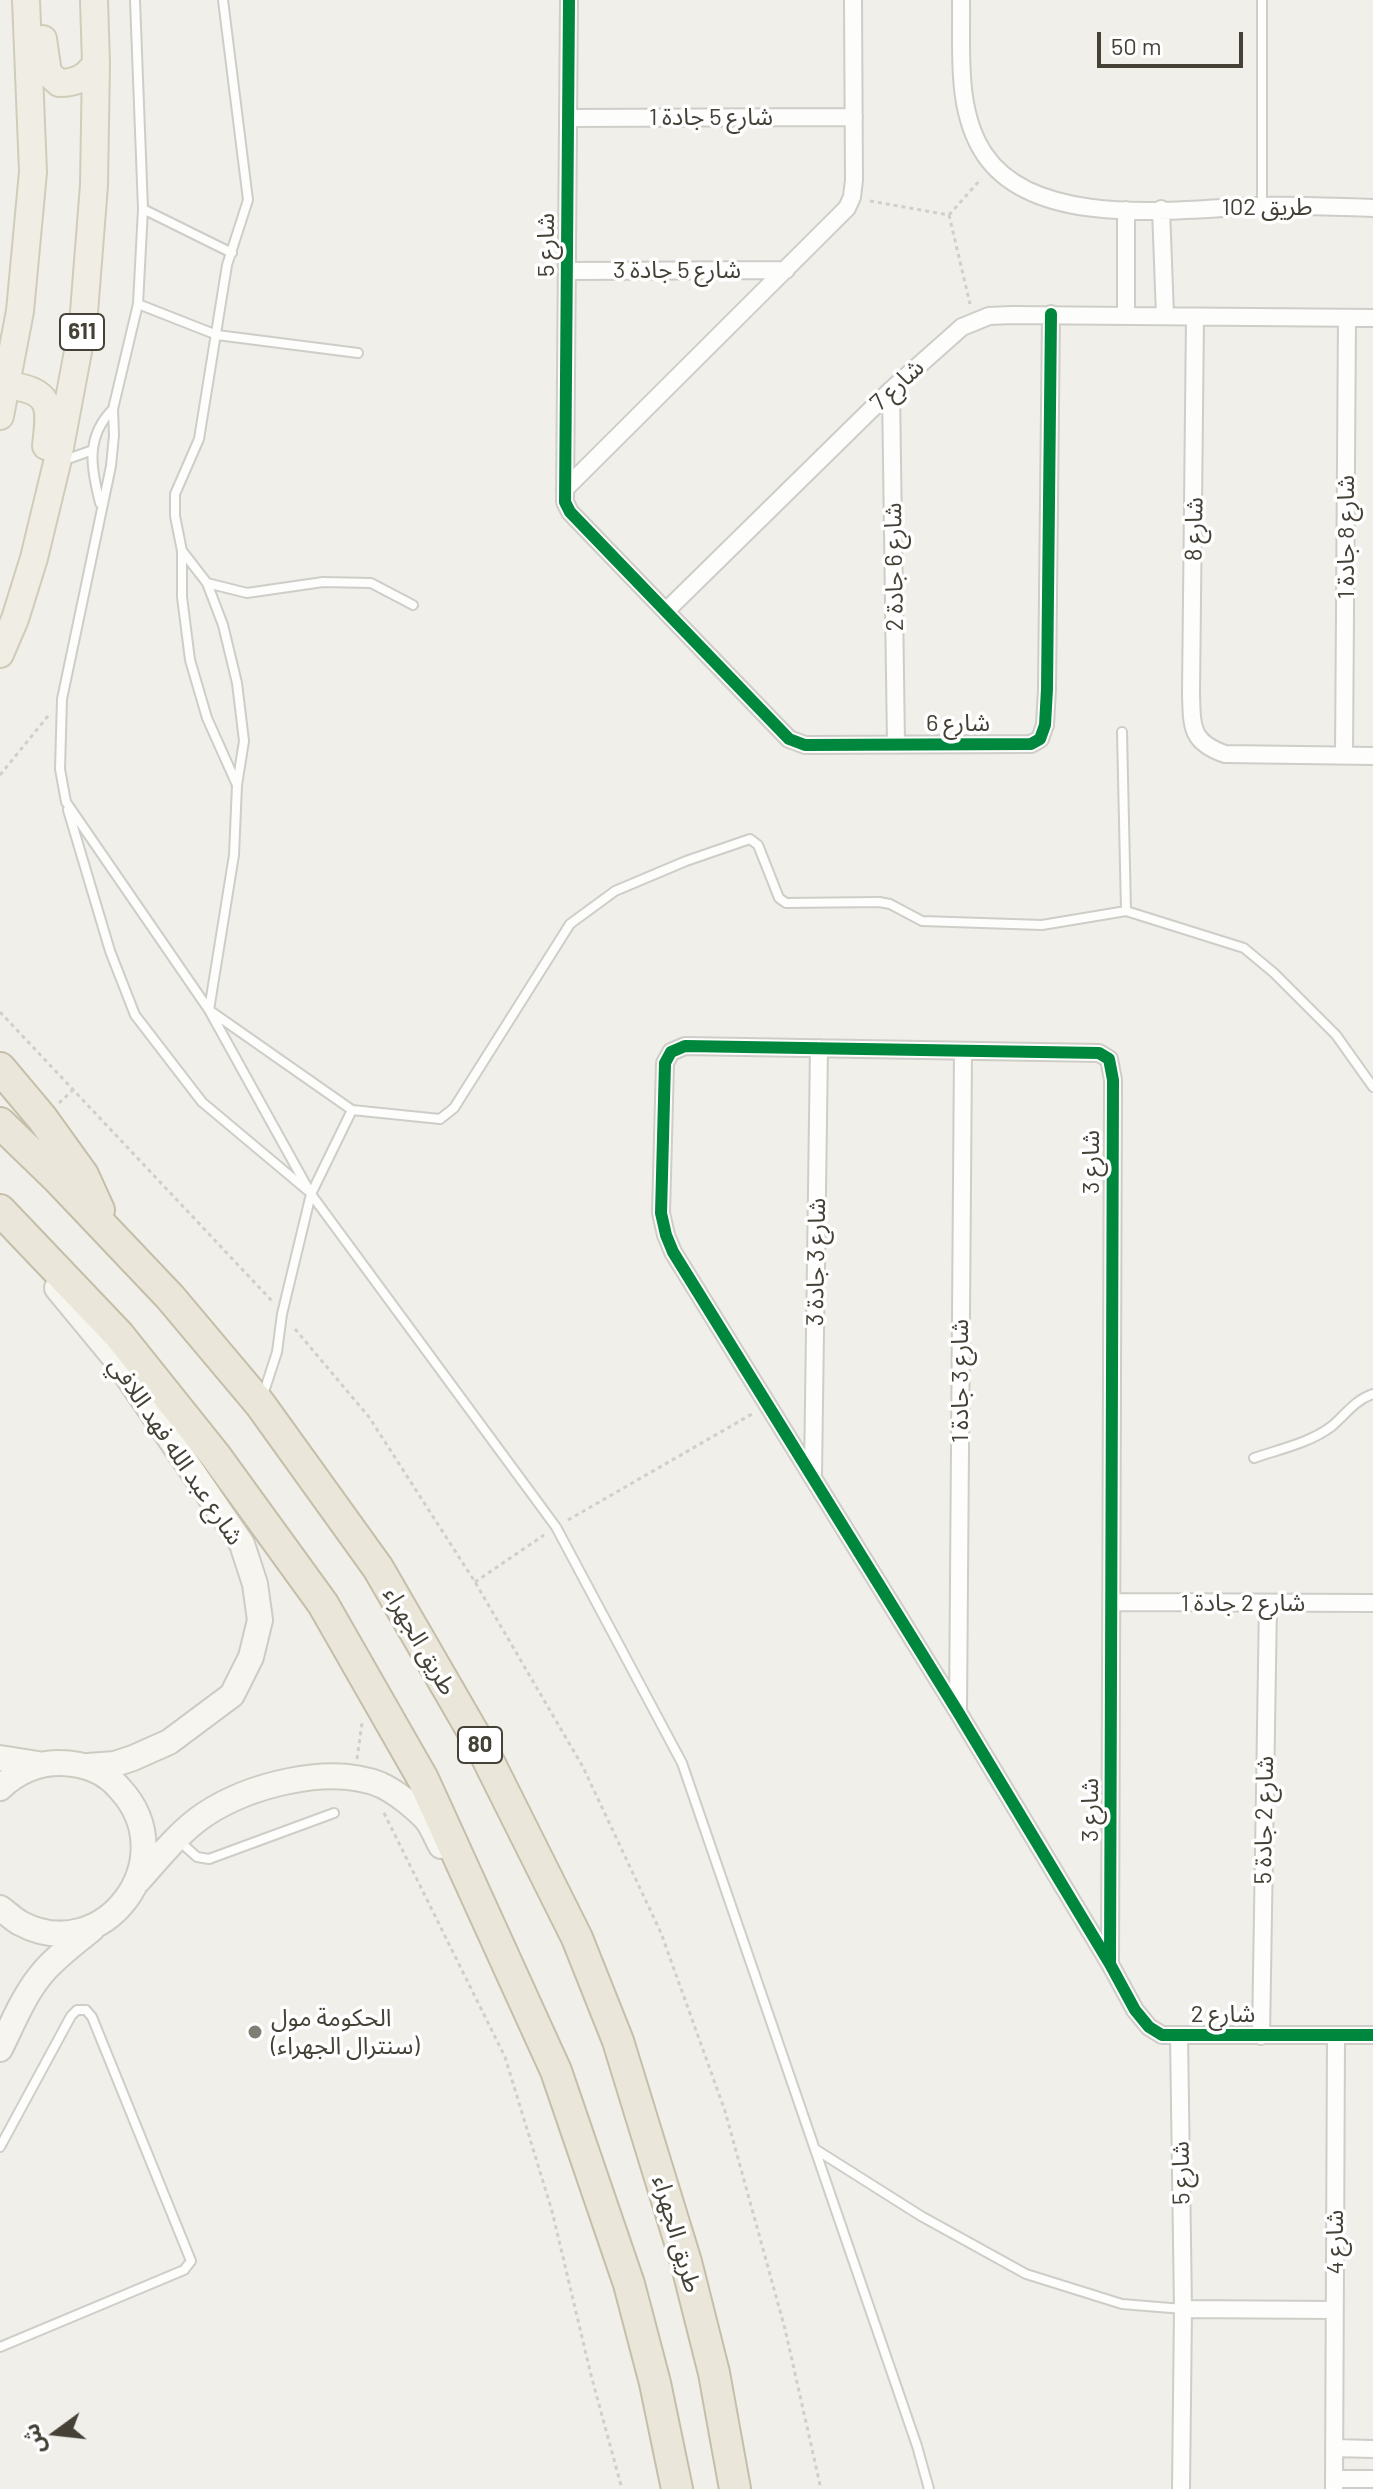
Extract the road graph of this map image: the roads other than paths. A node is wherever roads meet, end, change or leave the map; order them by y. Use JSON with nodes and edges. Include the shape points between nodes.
{"nodes":[{"id":1,"x":26,"y":0,"type":"edge"},
{"id":2,"x":37,"y":0,"type":"edge"},
{"id":3,"x":94,"y":0,"type":"edge"},
{"id":4,"x":135,"y":0,"type":"edge"},
{"id":5,"x":223,"y":0,"type":"edge"},
{"id":6,"x":569,"y":0,"type":"edge"},
{"id":7,"x":853,"y":0,"type":"edge"},
{"id":8,"x":961,"y":0,"type":"edge"},
{"id":9,"x":1262,"y":0,"type":"edge"},
{"id":10,"x":96,"y":63,"type":"junction"},
{"id":11,"x":854,"y":117,"type":"junction"},
{"id":12,"x":568,"y":118,"type":"junction"},
{"id":13,"x":1262,"y":206,"type":"junction"},
{"id":14,"x":1373,"y":208,"type":"edge"},
{"id":15,"x":143,"y":209,"type":"junction"},
{"id":16,"x":1161,"y":209,"type":"junction"},
{"id":17,"x":1126,"y":210,"type":"junction"},
{"id":18,"x":232,"y":253,"type":"junction"},
{"id":19,"x":786,"y":270,"type":"junction"},
{"id":20,"x":568,"y":271,"type":"junction"},
{"id":21,"x":138,"y":304,"type":"junction"},
{"id":22,"x":1051,"y":314,"type":"junction"},
{"id":23,"x":1126,"y":315,"type":"junction"},
{"id":24,"x":1165,"y":316,"type":"junction"},
{"id":25,"x":1195,"y":317,"type":"junction"},
{"id":26,"x":1347,"y":318,"type":"junction"},
{"id":27,"x":1373,"y":318,"type":"edge"},
{"id":28,"x":217,"y":335,"type":"junction"},
{"id":29,"x":358,"y":353,"type":"dead end"},
{"id":30,"x":891,"y":390,"type":"junction"},
{"id":31,"x":2,"y":398,"type":"edge"},
{"id":32,"x":113,"y":409,"type":"junction"},
{"id":33,"x":93,"y":450,"type":"junction"},
{"id":34,"x":56,"y":469,"type":"junction"},
{"id":35,"x":565,"y":489,"type":"junction"},
{"id":36,"x":101,"y":507,"type":"junction"},
{"id":37,"x":182,"y":551,"type":"junction"},
{"id":38,"x":207,"y":583,"type":"junction"},
{"id":39,"x":413,"y":605,"type":"dead end"},
{"id":40,"x":666,"y":611,"type":"junction"},
{"id":41,"x":0,"y":654,"type":"edge"},
{"id":42,"x":1122,"y":732,"type":"dead end"},
{"id":43,"x":896,"y":745,"type":"junction"},
{"id":44,"x":1344,"y":755,"type":"junction"},
{"id":45,"x":1373,"y":756,"type":"edge"},
{"id":46,"x":237,"y":785,"type":"junction"},
{"id":47,"x":66,"y":802,"type":"junction"},
{"id":48,"x":1126,"y":911,"type":"junction"},
{"id":49,"x":209,"y":1010,"type":"junction"},
{"id":50,"x":819,"y":1048,"type":"junction"},
{"id":51,"x":963,"y":1051,"type":"junction"},
{"id":52,"x":0,"y":1068,"type":"edge"},
{"id":53,"x":1373,"y":1087,"type":"edge"},
{"id":54,"x":352,"y":1110,"type":"junction"},
{"id":55,"x":0,"y":1123,"type":"edge"},
{"id":56,"x":311,"y":1194,"type":"junction"},
{"id":57,"x":0,"y":1210,"type":"edge"},
{"id":58,"x":0,"y":1218,"type":"edge"},
{"id":59,"x":110,"y":1234,"type":"junction"},
{"id":60,"x":1373,"y":1394,"type":"edge"},
{"id":61,"x":260,"y":1404,"type":"junction"},
{"id":62,"x":1254,"y":1458,"type":"dead end"},
{"id":63,"x":813,"y":1476,"type":"junction"},
{"id":64,"x":1113,"y":1602,"type":"junction"},
{"id":65,"x":1373,"y":1603,"type":"edge"},
{"id":66,"x":1268,"y":1604,"type":"junction"},
{"id":67,"x":958,"y":1712,"type":"junction"},
{"id":68,"x":0,"y":1758,"type":"edge"},
{"id":69,"x":38,"y":1764,"type":"junction"},
{"id":70,"x":88,"y":1766,"type":"junction"},
{"id":71,"x":0,"y":1788,"type":"edge"},
{"id":72,"x":334,"y":1813,"type":"dead end"},
{"id":73,"x":177,"y":1839,"type":"junction"},
{"id":74,"x":138,"y":1881,"type":"junction"},
{"id":75,"x":0,"y":1908,"type":"edge"},
{"id":76,"x":97,"y":1924,"type":"junction"},
{"id":77,"x":505,"y":1960,"type":"junction"},
{"id":78,"x":1110,"y":1964,"type":"junction"},
{"id":79,"x":1336,"y":2035,"type":"junction"},
{"id":80,"x":1373,"y":2035,"type":"edge"},
{"id":81,"x":1179,"y":2036,"type":"junction"},
{"id":82,"x":1261,"y":2036,"type":"junction"},
{"id":83,"x":0,"y":2049,"type":"edge"},
{"id":84,"x":0,"y":2147,"type":"edge"},
{"id":85,"x":814,"y":2149,"type":"junction"},
{"id":86,"x":1183,"y":2309,"type":"junction"},
{"id":87,"x":1334,"y":2310,"type":"junction"},
{"id":88,"x":0,"y":2347,"type":"edge"},
{"id":89,"x":1334,"y":2448,"type":"junction"},
{"id":90,"x":1373,"y":2449,"type":"edge"},
{"id":91,"x":1373,"y":2479,"type":"edge"},
{"id":92,"x":1334,"y":2484,"type":"edge"},
{"id":93,"x":677,"y":2489,"type":"edge"},
{"id":94,"x":735,"y":2489,"type":"edge"},
{"id":95,"x":929,"y":2489,"type":"edge"},
{"id":96,"x":1181,"y":2489,"type":"edge"}],
"edges":[{"from":1,"to":31,"type":"main road","via":[[33,172],[20,311]]},
{"from":2,"to":10,"type":"main road","via":[[48,73],[59,83],[73,83]]},
{"from":3,"to":10,"type":"main road","number":"611"},
{"from":4,"to":15,"type":"lane"},
{"from":5,"to":18,"type":"lane","via":[[248,200]]},
{"from":6,"to":12,"type":"street","name":"شارع 5"},
{"from":7,"to":11,"type":"street"},
{"from":8,"to":17,"type":"street","name":"طريق 102","via":[[963,95],[985,155],[1001,173],[1049,199]]},
{"from":9,"to":13,"type":"lane"},
{"from":10,"to":34,"type":"main road","number":"611","via":[[94,185],[83,325]]},
{"from":11,"to":12,"type":"street","name":"شارع 5 جادة 1"},
{"from":11,"to":19,"type":"street","via":[[852,197]]},
{"from":12,"to":20,"type":"street","name":"شارع 5"},
{"from":13,"to":14,"type":"street","name":"طريق 102"},
{"from":13,"to":16,"type":"street","name":"طريق 102"},
{"from":15,"to":18,"type":"lane"},
{"from":15,"to":21,"type":"lane"},
{"from":16,"to":17,"type":"street","name":"طريق 102"},
{"from":16,"to":24,"type":"street"},
{"from":17,"to":23,"type":"street"},
{"from":18,"to":28,"type":"lane"},
{"from":19,"to":20,"type":"street","name":"شارع 5 جادة 3"},
{"from":19,"to":35,"type":"street"},
{"from":20,"to":35,"type":"street","name":"شارع 5"},
{"from":21,"to":28,"type":"lane"},
{"from":21,"to":32,"type":"lane"},
{"from":22,"to":23,"type":"street","name":"شارع 7"},
{"from":22,"to":30,"type":"street","name":"شارع 7","via":[[974,321]]},
{"from":22,"to":43,"type":"street","name":"شارع 6","via":[[1047,689],[1040,739],[1031,744]]},
{"from":23,"to":24,"type":"street","name":"شارع 7"},
{"from":24,"to":25,"type":"street","name":"شارع 7"},
{"from":25,"to":26,"type":"street"},
{"from":25,"to":44,"type":"street","name":"شارع 8","via":[[1195,734],[1225,754]]},
{"from":26,"to":27,"type":"street"},
{"from":26,"to":44,"type":"street","name":"شارع 8 جادة 1"},
{"from":28,"to":29,"type":"lane"},
{"from":28,"to":37,"type":"lane","via":[[199,439],[175,494]]},
{"from":30,"to":40,"type":"street","name":"شارع 7"},
{"from":30,"to":43,"type":"street","name":"شارع 6 جادة 2"},
{"from":31,"to":34,"type":"main road","via":[[26,388],[44,400],[48,456]]},
{"from":32,"to":33,"type":"lane","via":[[101,421]]},
{"from":32,"to":36,"type":"lane","via":[[111,466]]},
{"from":33,"to":34,"type":"lane"},
{"from":33,"to":36,"type":"lane"},
{"from":34,"to":41,"type":"main road","number":"611","via":[[34,558]]},
{"from":35,"to":40,"type":"street","name":"شارع 6","via":[[570,512]]},
{"from":36,"to":47,"type":"lane","via":[[62,699],[60,769]]},
{"from":37,"to":38,"type":"lane"},
{"from":37,"to":46,"type":"lane","via":[[190,660],[207,718]]},
{"from":38,"to":39,"type":"lane","via":[[247,593],[323,582],[371,583]]},
{"from":38,"to":46,"type":"lane","via":[[237,683],[244,741]]},
{"from":40,"to":43,"type":"street","name":"شارع 6","via":[[789,739],[805,745]]},
{"from":42,"to":48,"type":"lane"},
{"from":44,"to":45,"type":"street","name":"شارع 8"},
{"from":46,"to":49,"type":"lane","via":[[234,855]]},
{"from":47,"to":49,"type":"lane"},
{"from":47,"to":56,"type":"lane","via":[[110,951],[135,1015],[202,1102]]},
{"from":48,"to":53,"type":"lane","via":[[1244,948],[1336,1035]]},
{"from":48,"to":54,"type":"lane","via":[[1042,925],[922,921],[879,902],[786,903],[779,898],[758,845],[745,839],[615,891],[570,924],[448,1115],[431,1120]]},
{"from":49,"to":54,"type":"lane"},
{"from":49,"to":56,"type":"lane"},
{"from":50,"to":51,"type":"street","name":"شارع 3"},
{"from":50,"to":63,"type":"street","name":"شارع 3 جادة 3"},
{"from":50,"to":63,"type":"street","name":"شارع 3","via":[[685,1046],[671,1052],[665,1063],[661,1213],[673,1252]]},
{"from":51,"to":64,"type":"street","name":"شارع 3","via":[[1099,1053],[1109,1059]]},
{"from":51,"to":67,"type":"street","name":"شارع 3 جادة 1"},
{"from":52,"to":59,"type":"highway","via":[[83,1175]]},
{"from":54,"to":56,"type":"lane"},
{"from":55,"to":59,"type":"highway","name":"طريق الجهراء","number":"80"},
{"from":56,"to":61,"type":"lane","via":[[277,1352]]},
{"from":56,"to":85,"type":"lane","via":[[556,1527],[682,1763]]},
{"from":57,"to":77,"type":"highway","via":[[119,1335],[323,1604],[423,1779]]},
{"from":58,"to":70,"type":"street","name":"شارع عبد الله فهد اللافي","via":[[114,1357],[188,1463],[242,1544],[255,1584],[260,1620],[251,1657],[232,1695],[169,1742],[115,1764]]},
{"from":59,"to":61,"type":"highway","name":"طريق الجهراء","number":"80"},
{"from":60,"to":62,"type":"lane","via":[[1306,1441]]},
{"from":61,"to":94,"type":"highway","name":"طريق الجهراء","number":"80","via":[[378,1568],[481,1746],[577,1938],[618,2041],[686,2262]]},
{"from":63,"to":67,"type":"street","name":"شارع 3"},
{"from":64,"to":66,"type":"street","name":"شارع 2 جادة 1"},
{"from":64,"to":78,"type":"street","name":"شارع 3"},
{"from":65,"to":66,"type":"street","name":"شارع 2 جادة 1"},
{"from":66,"to":82,"type":"street","name":"شارع 2 جادة 5"},
{"from":67,"to":78,"type":"street","name":"شارع 3"},
{"from":68,"to":69,"type":"street"},
{"from":69,"to":70,"type":"street","name":"شارع عبد الله فهد اللافي"},
{"from":69,"to":71,"type":"street"},
{"from":70,"to":74,"type":"street","via":[[113,1780],[131,1800],[142,1826],[145,1854]]},
{"from":72,"to":73,"type":"lane","via":[[209,1859],[201,1859]]},
{"from":73,"to":74,"type":"street"},
{"from":73,"to":77,"type":"street","via":[[202,1816],[243,1793],[286,1781],[347,1778],[381,1785],[426,1819]]},
{"from":74,"to":76,"type":"street","via":[[121,1906]]},
{"from":75,"to":76,"type":"street","via":[[20,1923],[45,1931],[72,1932]]},
{"from":76,"to":83,"type":"street","via":[[40,1976]]},
{"from":77,"to":93,"type":"highway","via":[[556,2071],[615,2241],[655,2383]]},
{"from":78,"to":81,"type":"street","name":"شارع 2","via":[[1149,2027]]},
{"from":79,"to":80,"type":"street","name":"شارع 2"},
{"from":79,"to":82,"type":"street","name":"شارع 2"},
{"from":79,"to":87,"type":"street","name":"شارع 4"},
{"from":81,"to":82,"type":"street","name":"شارع 2"},
{"from":81,"to":86,"type":"street","name":"شارع 5"},
{"from":84,"to":88,"type":"lane","via":[[71,2016],[86,2010],[191,2261],[184,2270]]},
{"from":85,"to":86,"type":"lane","via":[[1026,2274],[1122,2304]]},
{"from":85,"to":95,"type":"lane"},
{"from":86,"to":87,"type":"street"},
{"from":86,"to":96,"type":"street","name":"شارع 5"},
{"from":87,"to":89,"type":"street","name":"شارع 4"},
{"from":89,"to":90,"type":"street"},
{"from":89,"to":92,"type":"street","name":"شارع 4"},
{"from":91,"to":92,"type":"street","name":"شارع 4"}]}
